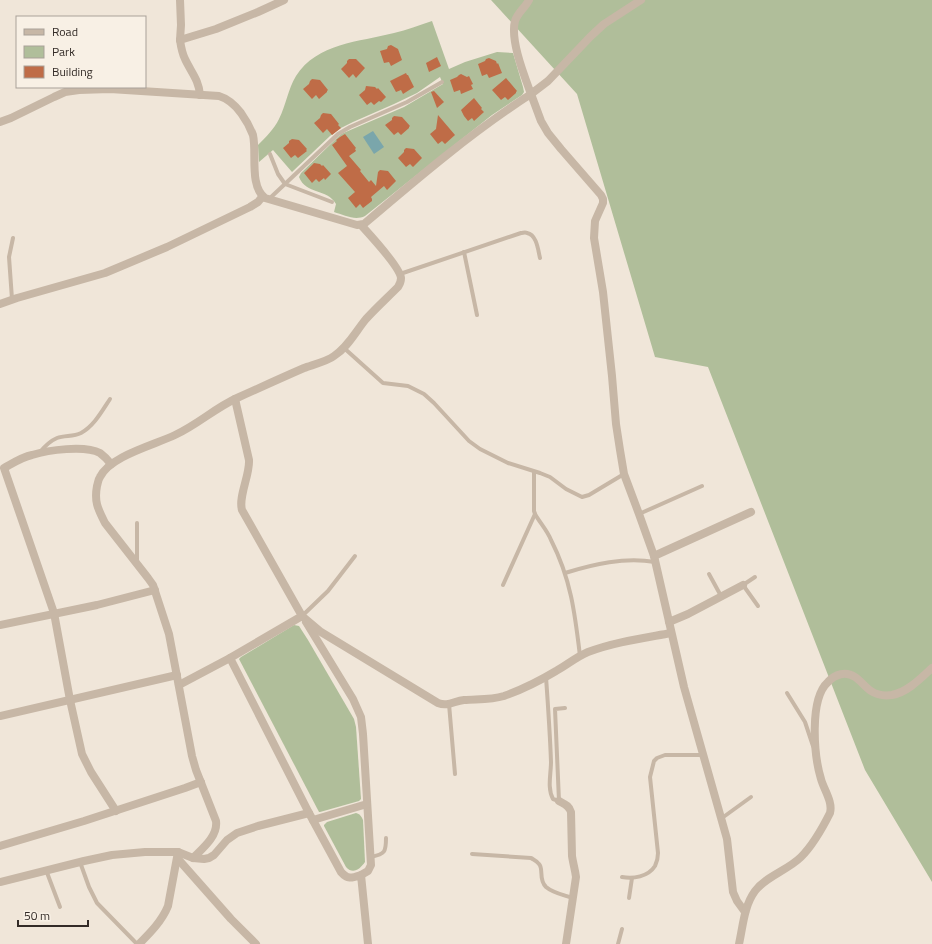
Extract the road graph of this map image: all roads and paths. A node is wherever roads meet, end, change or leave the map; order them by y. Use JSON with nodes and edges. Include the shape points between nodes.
{"nodes":[{"id":1,"x":180,"y":0,"type":"edge"},
{"id":2,"x":284,"y":0,"type":"edge"},
{"id":3,"x":529,"y":0,"type":"edge"},
{"id":4,"x":642,"y":0,"type":"edge"},
{"id":5,"x":180,"y":40,"type":"junction"},
{"id":6,"x":442,"y":82,"type":"dead end"},
{"id":7,"x":531,"y":94,"type":"junction"},
{"id":8,"x":200,"y":95,"type":"junction"},
{"id":9,"x":0,"y":122,"type":"edge"},
{"id":10,"x":270,"y":154,"type":"dead end"},
{"id":11,"x":285,"y":184,"type":"junction"},
{"id":12,"x":266,"y":198,"type":"junction"},
{"id":13,"x":332,"y":202,"type":"dead end"},
{"id":14,"x":361,"y":225,"type":"junction"},
{"id":15,"x":13,"y":238,"type":"dead end"},
{"id":16,"x":464,"y":252,"type":"junction"},
{"id":17,"x":540,"y":258,"type":"dead end"},
{"id":18,"x":400,"y":274,"type":"junction"},
{"id":19,"x":12,"y":300,"type":"junction"},
{"id":20,"x":0,"y":304,"type":"edge"},
{"id":21,"x":477,"y":316,"type":"dead end"},
{"id":22,"x":344,"y":348,"type":"junction"},
{"id":23,"x":110,"y":399,"type":"dead end"},
{"id":24,"x":235,"y":399,"type":"junction"},
{"id":25,"x":39,"y":453,"type":"junction"},
{"id":26,"x":111,"y":464,"type":"junction"},
{"id":27,"x":2,"y":469,"type":"edge"},
{"id":28,"x":534,"y":472,"type":"junction"},
{"id":29,"x":624,"y":474,"type":"junction"},
{"id":30,"x":702,"y":486,"type":"dead end"},
{"id":31,"x":751,"y":512,"type":"dead end"},
{"id":32,"x":535,"y":514,"type":"junction"},
{"id":33,"x":640,"y":514,"type":"junction"},
{"id":34,"x":137,"y":523,"type":"dead end"},
{"id":35,"x":355,"y":556,"type":"dead end"},
{"id":36,"x":654,"y":559,"type":"junction"},
{"id":37,"x":137,"y":564,"type":"junction"},
{"id":38,"x":565,"y":573,"type":"junction"},
{"id":39,"x":709,"y":574,"type":"dead end"},
{"id":40,"x":755,"y":577,"type":"dead end"},
{"id":41,"x":503,"y":585,"type":"dead end"},
{"id":42,"x":743,"y":585,"type":"junction"},
{"id":43,"x":155,"y":590,"type":"junction"},
{"id":44,"x":721,"y":596,"type":"junction"},
{"id":45,"x":758,"y":606,"type":"dead end"},
{"id":46,"x":54,"y":613,"type":"junction"},
{"id":47,"x":302,"y":616,"type":"junction"},
{"id":48,"x":669,"y":622,"type":"junction"},
{"id":49,"x":0,"y":624,"type":"edge"},
{"id":50,"x":671,"y":633,"type":"junction"},
{"id":51,"x":580,"y":656,"type":"junction"},
{"id":52,"x":230,"y":658,"type":"junction"},
{"id":53,"x":932,"y":668,"type":"edge"},
{"id":54,"x":177,"y":675,"type":"junction"},
{"id":55,"x":546,"y":676,"type":"junction"},
{"id":56,"x":179,"y":685,"type":"junction"},
{"id":57,"x":787,"y":693,"type":"dead end"},
{"id":58,"x":70,"y":700,"type":"junction"},
{"id":59,"x":449,"y":704,"type":"junction"},
{"id":60,"x":565,"y":708,"type":"dead end"},
{"id":61,"x":0,"y":716,"type":"edge"},
{"id":62,"x":816,"y":752,"type":"junction"},
{"id":63,"x":703,"y":755,"type":"junction"},
{"id":64,"x":455,"y":774,"type":"dead end"},
{"id":65,"x":201,"y":782,"type":"junction"},
{"id":66,"x":751,"y":797,"type":"dead end"},
{"id":67,"x":559,"y":801,"type":"junction"},
{"id":68,"x":367,"y":804,"type":"junction"},
{"id":69,"x":116,"y":811,"type":"junction"},
{"id":70,"x":311,"y":816,"type":"junction"},
{"id":71,"x":722,"y":818,"type":"junction"},
{"id":72,"x":386,"y":838,"type":"dead end"},
{"id":73,"x":0,"y":846,"type":"edge"},
{"id":74,"x":472,"y":854,"type":"dead end"},
{"id":75,"x":178,"y":856,"type":"junction"},
{"id":76,"x":371,"y":856,"type":"junction"},
{"id":77,"x":193,"y":858,"type":"junction"},
{"id":78,"x":80,"y":862,"type":"junction"},
{"id":79,"x":46,"y":870,"type":"junction"},
{"id":80,"x":361,"y":875,"type":"junction"},
{"id":81,"x":622,"y":877,"type":"dead end"},
{"id":82,"x":632,"y":878,"type":"junction"},
{"id":83,"x":0,"y":882,"type":"edge"},
{"id":84,"x":573,"y":898,"type":"junction"},
{"id":85,"x":629,"y":898,"type":"dead end"},
{"id":86,"x":60,"y":907,"type":"dead end"},
{"id":87,"x":745,"y":912,"type":"junction"},
{"id":88,"x":622,"y":929,"type":"dead end"},
{"id":89,"x":138,"y":944,"type":"edge"},
{"id":90,"x":256,"y":944,"type":"edge"},
{"id":91,"x":368,"y":944,"type":"edge"},
{"id":92,"x":566,"y":944,"type":"edge"},
{"id":93,"x":618,"y":944,"type":"edge"},
{"id":94,"x":739,"y":944,"type":"edge"}],
"edges":[{"from":1,"to":5,"type":"street"},
{"from":2,"to":5,"type":"street","via":[[223,26]]},
{"from":3,"to":7,"type":"street","via":[[518,15],[515,32],[521,68]]},
{"from":4,"to":7,"type":"street","via":[[604,24],[548,81]]},
{"from":5,"to":8,"type":"street","via":[[185,60],[194,75]]},
{"from":6,"to":11,"type":"lane","via":[[407,102],[338,134]]},
{"from":7,"to":14,"type":"street","via":[[488,123]]},
{"from":7,"to":29,"type":"street","via":[[548,133],[603,198],[595,221],[594,238],[603,292]]},
{"from":8,"to":9,"type":"street","via":[[110,89],[79,90],[54,96]]},
{"from":8,"to":12,"type":"street","via":[[226,98],[246,120],[253,136],[255,177],[258,188]]},
{"from":10,"to":11,"type":"lane"},
{"from":11,"to":12,"type":"lane"},
{"from":11,"to":13,"type":"lane"},
{"from":12,"to":14,"type":"street"},
{"from":12,"to":19,"type":"street","via":[[250,208],[105,273]]},
{"from":14,"to":18,"type":"street"},
{"from":15,"to":19,"type":"lane","via":[[9,257]]},
{"from":16,"to":17,"type":"lane","via":[[527,233],[533,236]]},
{"from":16,"to":18,"type":"lane"},
{"from":16,"to":21,"type":"lane"},
{"from":18,"to":22,"type":"street","via":[[398,287],[366,319]]},
{"from":19,"to":20,"type":"street"},
{"from":22,"to":24,"type":"street","via":[[331,358]]},
{"from":22,"to":28,"type":"lane","via":[[382,383],[408,386],[424,394],[469,441],[480,449]]},
{"from":23,"to":25,"type":"lane","via":[[86,430],[72,436],[57,438]]},
{"from":24,"to":26,"type":"street","via":[[184,430]]},
{"from":24,"to":47,"type":"street","via":[[249,460],[242,510]]},
{"from":25,"to":26,"type":"street","via":[[86,449],[100,454]]},
{"from":25,"to":27,"type":"street","via":[[22,458]]},
{"from":26,"to":37,"type":"street","via":[[99,477],[96,491],[97,506],[105,523]]},
{"from":27,"to":46,"type":"street"},
{"from":28,"to":29,"type":"lane","via":[[550,478],[582,497]]},
{"from":28,"to":32,"type":"lane"},
{"from":29,"to":33,"type":"street"},
{"from":30,"to":33,"type":"lane"},
{"from":31,"to":36,"type":"street"},
{"from":32,"to":38,"type":"lane","via":[[552,540]]},
{"from":32,"to":41,"type":"lane"},
{"from":33,"to":36,"type":"street"},
{"from":34,"to":37,"type":"lane"},
{"from":35,"to":47,"type":"lane","via":[[328,591]]},
{"from":36,"to":38,"type":"lane","via":[[602,563]]},
{"from":36,"to":48,"type":"street"},
{"from":37,"to":43,"type":"street"},
{"from":38,"to":51,"type":"lane","via":[[570,588]]},
{"from":39,"to":44,"type":"lane"},
{"from":40,"to":42,"type":"lane"},
{"from":42,"to":44,"type":"street"},
{"from":42,"to":45,"type":"lane"},
{"from":43,"to":46,"type":"street"},
{"from":43,"to":54,"type":"street","via":[[169,634]]},
{"from":44,"to":48,"type":"street"},
{"from":46,"to":49,"type":"street"},
{"from":46,"to":58,"type":"street"},
{"from":47,"to":52,"type":"street"},
{"from":47,"to":59,"type":"street","via":[[321,632],[438,703]]},
{"from":47,"to":68,"type":"street","via":[[353,699],[361,717]]},
{"from":48,"to":50,"type":"street"},
{"from":50,"to":51,"type":"street","via":[[610,646]]},
{"from":50,"to":63,"type":"street"},
{"from":51,"to":55,"type":"street"},
{"from":52,"to":56,"type":"street"},
{"from":52,"to":70,"type":"street"},
{"from":53,"to":62,"type":"street","via":[[915,683],[892,695],[873,692],[850,674],[840,674],[831,679],[824,686],[817,707]]},
{"from":54,"to":56,"type":"street"},
{"from":54,"to":58,"type":"street"},
{"from":55,"to":59,"type":"street","via":[[503,697],[463,700]]},
{"from":55,"to":67,"type":"lane","via":[[550,792],[553,799]]},
{"from":56,"to":65,"type":"street","via":[[192,756]]},
{"from":57,"to":62,"type":"lane","via":[[805,722]]},
{"from":58,"to":61,"type":"street"},
{"from":58,"to":69,"type":"street","via":[[85,760]]},
{"from":59,"to":64,"type":"lane"},
{"from":60,"to":67,"type":"lane","via":[[555,709]]},
{"from":62,"to":87,"type":"street","via":[[822,783],[831,804],[830,813],[801,857],[757,888]]},
{"from":63,"to":71,"type":"street"},
{"from":63,"to":82,"type":"lane","via":[[665,755],[654,761],[650,777],[657,861],[651,870]]},
{"from":65,"to":69,"type":"street"},
{"from":65,"to":77,"type":"street","via":[[217,826]]},
{"from":66,"to":71,"type":"lane"},
{"from":67,"to":84,"type":"street","via":[[570,808],[571,812],[572,856],[576,877]]},
{"from":68,"to":70,"type":"street"},
{"from":68,"to":76,"type":"street"},
{"from":69,"to":73,"type":"street"},
{"from":70,"to":77,"type":"street","via":[[247,829],[227,840],[214,856],[204,859]]},
{"from":70,"to":80,"type":"street","via":[[344,876],[353,878]]},
{"from":71,"to":87,"type":"street","via":[[733,892]]},
{"from":72,"to":76,"type":"lane","via":[[384,851]]},
{"from":74,"to":84,"type":"lane","via":[[531,858],[540,864],[542,882],[547,888]]},
{"from":75,"to":77,"type":"street"},
{"from":75,"to":78,"type":"street","via":[[145,852],[124,853]]},
{"from":75,"to":89,"type":"street","via":[[166,911]]},
{"from":75,"to":90,"type":"street","via":[[231,919]]},
{"from":76,"to":80,"type":"street","via":[[370,869]]},
{"from":78,"to":79,"type":"street"},
{"from":78,"to":89,"type":"lane","via":[[89,888],[98,903]]},
{"from":79,"to":83,"type":"street"},
{"from":79,"to":86,"type":"lane"},
{"from":80,"to":91,"type":"street"},
{"from":81,"to":82,"type":"lane"},
{"from":82,"to":85,"type":"lane"},
{"from":84,"to":92,"type":"street"},
{"from":87,"to":94,"type":"street"},
{"from":88,"to":93,"type":"lane"}]}
